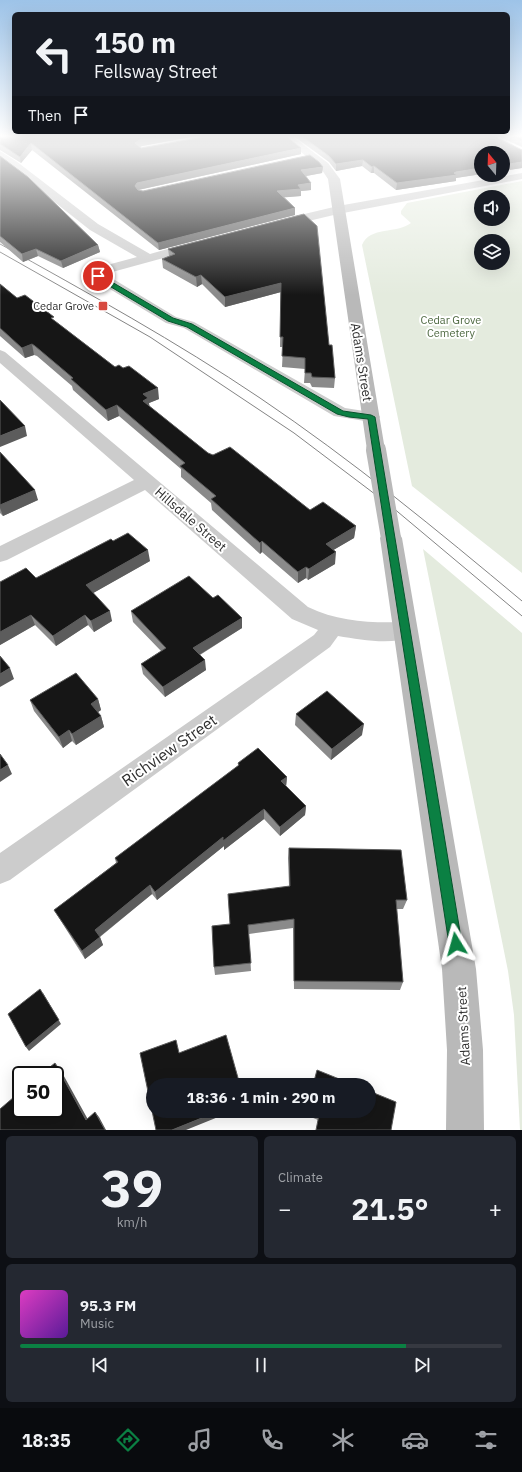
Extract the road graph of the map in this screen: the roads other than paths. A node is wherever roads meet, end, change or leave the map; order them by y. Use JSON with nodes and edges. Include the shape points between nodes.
{"nodes":[{"id":1,"x":46,"y":190,"type":"edge"},
{"id":2,"x":335,"y":190,"type":"edge"},
{"id":3,"x":448,"y":190,"type":"edge"},
{"id":4,"x":338,"y":210,"type":"junction"},
{"id":5,"x":266,"y":228,"type":"edge"},
{"id":6,"x":206,"y":243,"type":"edge"},
{"id":7,"x":146,"y":258,"type":"junction"},
{"id":8,"x":0,"y":355,"type":"edge"},
{"id":9,"x":371,"y":417,"type":"junction"},
{"id":10,"x":147,"y":481,"type":"junction"},
{"id":11,"x":0,"y":555,"type":"edge"},
{"id":12,"x":333,"y":626,"type":"junction"},
{"id":13,"x":405,"y":631,"type":"junction"},
{"id":14,"x":0,"y":870,"type":"edge"},
{"id":15,"x":465,"y":1130,"type":"edge"}],
"edges":[{"from":1,"to":7,"type":"street","via":[[94,227]]},
{"from":2,"to":4,"type":"main road","name":"Adams Street"},
{"from":3,"to":4,"type":"street"},
{"from":4,"to":5,"type":"street"},
{"from":4,"to":9,"type":"main road","name":"Adams Street"},
{"from":6,"to":7,"type":"street"},
{"from":7,"to":9,"type":"street","via":[[96,272],[98,276],[164,316],[189,325],[340,412]]},
{"from":8,"to":10,"type":"street","name":"Hillsdale Street"},
{"from":9,"to":13,"type":"main road","name":"Adams Street","bridge":true},
{"from":10,"to":11,"type":"street"},
{"from":10,"to":12,"type":"street","name":"Hillsdale Street","via":[[290,605],[311,619]]},
{"from":12,"to":13,"type":"street","name":"Hillsdale Street"},
{"from":12,"to":14,"type":"street","name":"Richview Street","via":[[322,641]]},
{"from":13,"to":15,"type":"main road","name":"Adams Street","via":[[464,1010]]}]}
